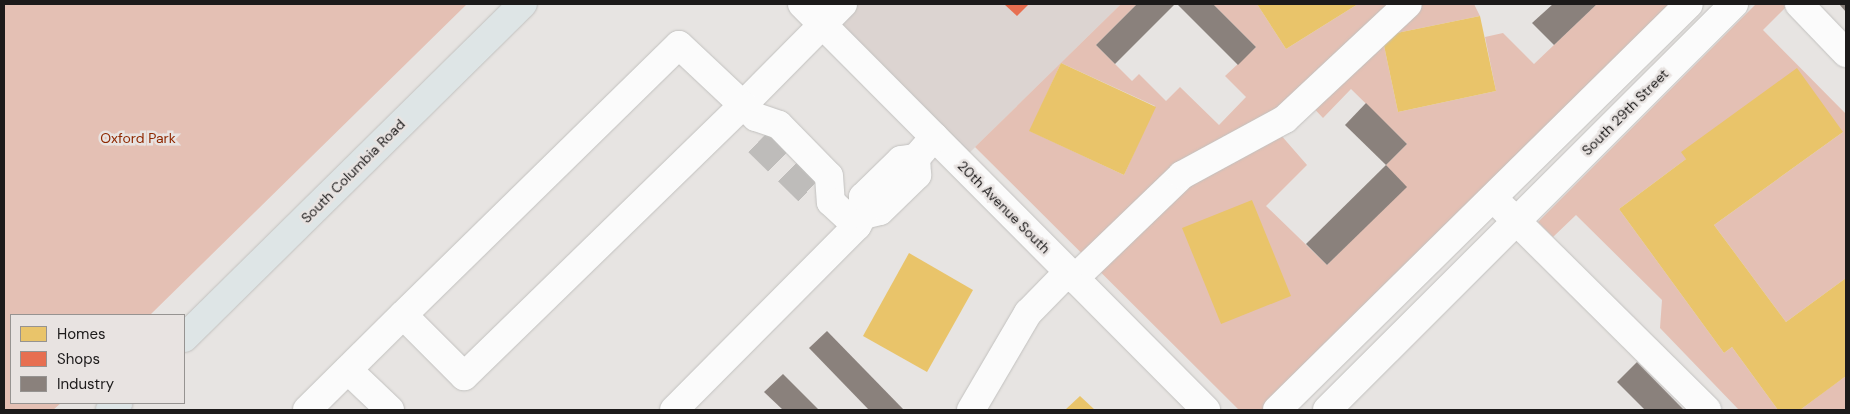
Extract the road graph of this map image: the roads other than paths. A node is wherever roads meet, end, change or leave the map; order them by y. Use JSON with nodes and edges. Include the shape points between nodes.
{"nodes":[{"id":1,"x":523,"y":4,"type":"edge"},
{"id":2,"x":802,"y":4,"type":"edge"},
{"id":3,"x":843,"y":4,"type":"edge"},
{"id":4,"x":1408,"y":4,"type":"edge"},
{"id":5,"x":1689,"y":4,"type":"edge"},
{"id":6,"x":1734,"y":4,"type":"edge"},
{"id":7,"x":1799,"y":4,"type":"edge"},
{"id":8,"x":822,"y":24,"type":"junction"},
{"id":9,"x":1846,"y":53,"type":"edge"},
{"id":10,"x":753,"y":121,"type":"junction"},
{"id":11,"x":934,"y":137,"type":"junction"},
{"id":12,"x":1493,"y":198,"type":"junction"},
{"id":13,"x":860,"y":220,"type":"junction"},
{"id":14,"x":1516,"y":221,"type":"junction"},
{"id":15,"x":1071,"y":275,"type":"junction"},
{"id":16,"x":403,"y":315,"type":"junction"},
{"id":17,"x":185,"y":337,"type":"edge"},
{"id":18,"x":348,"y":370,"type":"junction"},
{"id":19,"x":1318,"y":370,"type":"junction"},
{"id":20,"x":1342,"y":405,"type":"edge"},
{"id":21,"x":307,"y":410,"type":"edge"},
{"id":22,"x":390,"y":410,"type":"edge"},
{"id":23,"x":674,"y":410,"type":"edge"},
{"id":24,"x":971,"y":410,"type":"edge"},
{"id":25,"x":1206,"y":410,"type":"edge"},
{"id":26,"x":1277,"y":410,"type":"edge"},
{"id":27,"x":1706,"y":410,"type":"edge"}],
"edges":[{"from":1,"to":17,"type":"main road","name":"South Columbia Road"},
{"from":2,"to":8,"type":"street","name":"20th Avenue South"},
{"from":3,"to":8,"type":"street"},
{"from":4,"to":15,"type":"street","via":[[1285,119],[1182,175]]},
{"from":5,"to":12,"type":"street"},
{"from":6,"to":14,"type":"street","name":"South 29th Street"},
{"from":7,"to":9,"type":"street"},
{"from":8,"to":10,"type":"street"},
{"from":8,"to":11,"type":"street","name":"20th Avenue South"},
{"from":10,"to":13,"type":"street","via":[[779,125],[829,176],[822,198]]},
{"from":10,"to":16,"type":"street","via":[[464,376]]},
{"from":10,"to":16,"type":"street","via":[[679,45]]},
{"from":11,"to":13,"type":"street","via":[[916,158],[917,175],[880,211]]},
{"from":11,"to":15,"type":"street","name":"20th Avenue South"},
{"from":12,"to":14,"type":"street"},
{"from":12,"to":19,"type":"street"},
{"from":13,"to":23,"type":"street"},
{"from":14,"to":20,"type":"street","name":"South 29th Street"},
{"from":14,"to":27,"type":"street"},
{"from":15,"to":24,"type":"street","via":[[1028,313]]},
{"from":15,"to":25,"type":"street","name":"20th Avenue South"},
{"from":16,"to":18,"type":"street"},
{"from":18,"to":21,"type":"street"},
{"from":18,"to":22,"type":"street"},
{"from":19,"to":20,"type":"street","name":"South 29th Street"},
{"from":19,"to":26,"type":"street"}]}
